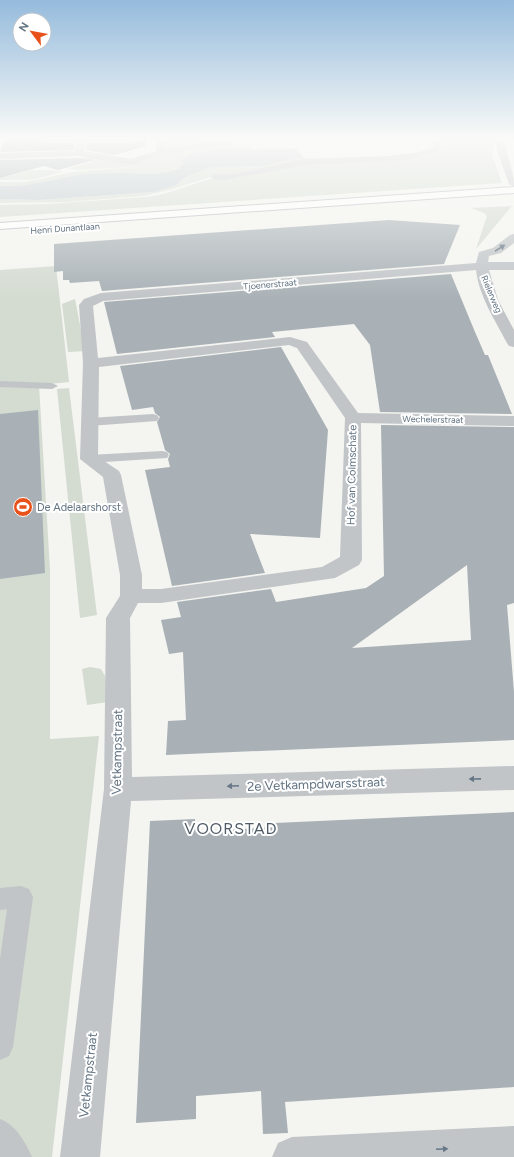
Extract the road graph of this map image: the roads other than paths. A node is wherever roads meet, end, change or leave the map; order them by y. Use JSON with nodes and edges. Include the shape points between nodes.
{"nodes":[{"id":1,"x":486,"y":192,"type":"edge"},
{"id":2,"x":514,"y":199,"type":"edge"},
{"id":3,"x":0,"y":226,"type":"edge"},
{"id":4,"x":0,"y":232,"type":"edge"},
{"id":5,"x":514,"y":237,"type":"edge"},
{"id":6,"x":482,"y":260,"type":"junction"},
{"id":7,"x":514,"y":266,"type":"edge"},
{"id":8,"x":510,"y":329,"type":"edge"},
{"id":9,"x":514,"y":343,"type":"edge"},
{"id":10,"x":91,"y":363,"type":"junction"},
{"id":11,"x":0,"y":384,"type":"edge"},
{"id":12,"x":52,"y":386,"type":"dead end"},
{"id":13,"x":153,"y":418,"type":"dead end"},
{"id":14,"x":353,"y":418,"type":"junction"},
{"id":15,"x":514,"y":421,"type":"edge"},
{"id":16,"x":89,"y":422,"type":"junction"},
{"id":17,"x":162,"y":455,"type":"dead end"},
{"id":18,"x":89,"y":459,"type":"junction"},
{"id":19,"x":131,"y":596,"type":"junction"},
{"id":20,"x":514,"y":778,"type":"edge"},
{"id":21,"x":118,"y":789,"type":"junction"},
{"id":22,"x":0,"y":899,"type":"edge"},
{"id":23,"x":4,"y":983,"type":"edge"},
{"id":24,"x":0,"y":1047,"type":"edge"},
{"id":25,"x":0,"y":1133,"type":"edge"},
{"id":26,"x":514,"y":1146,"type":"edge"},
{"id":27,"x":17,"y":1157,"type":"edge"},
{"id":28,"x":80,"y":1157,"type":"edge"},
{"id":29,"x":292,"y":1157,"type":"edge"}],
"edges":[{"from":1,"to":3,"type":"main road","name":"Henri Dunantlaan"},
{"from":2,"to":4,"type":"main road","name":"Henri Dunantlaan"},
{"from":6,"to":5,"type":"street","one_way":true},
{"from":6,"to":7,"type":"street","name":"Tjoenerstraat"},
{"from":6,"to":8,"type":"street","name":"Rielerweg","via":[[484,281]]},
{"from":6,"to":10,"type":"street","name":"Tjoenerstraat","via":[[429,272],[101,298],[86,305]]},
{"from":8,"to":9,"type":"street","name":"Rielerweg"},
{"from":10,"to":14,"type":"street","name":"Hof van Colmschate","via":[[290,341],[302,346]]},
{"from":10,"to":16,"type":"street"},
{"from":11,"to":12,"type":"lane"},
{"from":13,"to":16,"type":"lane"},
{"from":14,"to":15,"type":"street","name":"Wechelerstraat"},
{"from":14,"to":19,"type":"street","name":"Hof van Colmschate","via":[[351,560],[327,573],[161,596]]},
{"from":16,"to":18,"type":"street"},
{"from":17,"to":18,"type":"lane"},
{"from":18,"to":19,"type":"street","via":[[112,475],[131,575]]},
{"from":19,"to":21,"type":"street","name":"Vetkampstraat","via":[[118,618]]},
{"from":20,"to":21,"type":"street","name":"2e Vetkampdwarsstraat","one_way":true},
{"from":21,"to":28,"type":"street","name":"Vetkampstraat"},
{"from":22,"to":23,"type":"lane","via":[[21,897]]},
{"from":23,"to":24,"type":"lane"},
{"from":25,"to":27,"type":"lane"},
{"from":29,"to":26,"type":"street","one_way":true}]}
